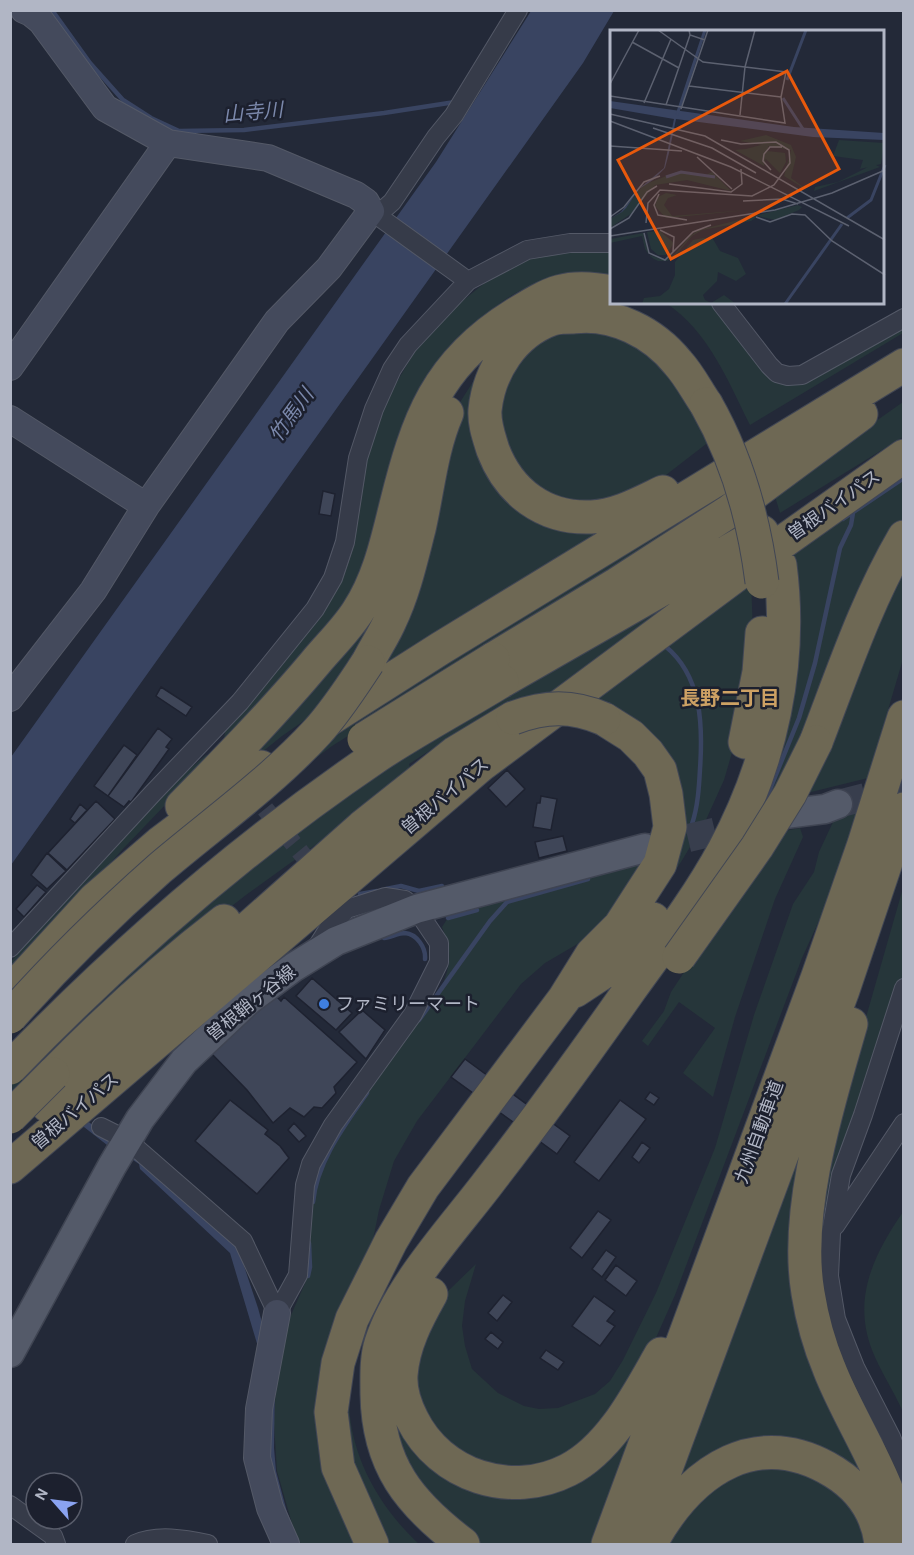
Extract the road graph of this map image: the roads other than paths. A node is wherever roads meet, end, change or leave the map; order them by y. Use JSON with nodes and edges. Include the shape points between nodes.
{"nodes":[{"id":1,"x":24,"y":10,"type":"edge"},
{"id":2,"x":518,"y":10,"type":"edge"},
{"id":3,"x":168,"y":143,"type":"junction"},
{"id":4,"x":377,"y":216,"type":"junction"},
{"id":5,"x":610,"y":243,"type":"edge"},
{"id":6,"x":468,"y":281,"type":"junction"},
{"id":7,"x":610,"y":292,"type":"edge"},
{"id":8,"x":637,"y":304,"type":"edge"},
{"id":9,"x":722,"y":304,"type":"edge"},
{"id":10,"x":511,"y":317,"type":"junction"},
{"id":11,"x":903,"y":318,"type":"edge"},
{"id":12,"x":903,"y":359,"type":"edge"},
{"id":13,"x":903,"y":365,"type":"edge"},
{"id":14,"x":10,"y":367,"type":"edge"},
{"id":15,"x":903,"y":383,"type":"edge"},
{"id":16,"x":716,"y":400,"type":"junction"},
{"id":17,"x":10,"y":419,"type":"edge"},
{"id":18,"x":903,"y":450,"type":"edge"},
{"id":19,"x":903,"y":456,"type":"edge"},
{"id":20,"x":146,"y":506,"type":"junction"},
{"id":21,"x":903,"y":537,"type":"edge"},
{"id":22,"x":771,"y":574,"type":"junction"},
{"id":23,"x":497,"y":670,"type":"junction"},
{"id":24,"x":10,"y":698,"type":"edge"},
{"id":25,"x":903,"y":717,"type":"edge"},
{"id":26,"x":838,"y":804,"type":"tunnel mouth"},
{"id":27,"x":903,"y":809,"type":"edge"},
{"id":28,"x":785,"y":814,"type":"dead end"},
{"id":29,"x":362,"y":826,"type":"junction"},
{"id":30,"x":903,"y":829,"type":"edge"},
{"id":31,"x":645,"y":848,"type":"tunnel mouth"},
{"id":32,"x":95,"y":899,"type":"junction"},
{"id":33,"x":416,"y":909,"type":"junction"},
{"id":34,"x":10,"y":948,"type":"edge"},
{"id":35,"x":903,"y":988,"type":"edge"},
{"id":36,"x":10,"y":992,"type":"edge"},
{"id":37,"x":564,"y":999,"type":"junction"},
{"id":38,"x":10,"y":1017,"type":"edge"},
{"id":39,"x":10,"y":1038,"type":"edge"},
{"id":40,"x":10,"y":1068,"type":"edge"},
{"id":41,"x":566,"y":1080,"type":"junction"},
{"id":42,"x":10,"y":1117,"type":"edge"},
{"id":43,"x":903,"y":1124,"type":"edge"},
{"id":44,"x":101,"y":1127,"type":"dead end"},
{"id":45,"x":10,"y":1139,"type":"edge"},
{"id":46,"x":514,"y":1149,"type":"junction"},
{"id":47,"x":121,"y":1150,"type":"junction"},
{"id":48,"x":10,"y":1167,"type":"edge"},
{"id":49,"x":423,"y":1187,"type":"junction"},
{"id":50,"x":725,"y":1224,"type":"junction"},
{"id":51,"x":831,"y":1233,"type":"junction"},
{"id":52,"x":277,"y":1313,"type":"junction"},
{"id":53,"x":10,"y":1353,"type":"edge"},
{"id":54,"x":903,"y":1472,"type":"edge"},
{"id":55,"x":10,"y":1505,"type":"edge"},
{"id":56,"x":56,"y":1545,"type":"edge"},
{"id":57,"x":135,"y":1545,"type":"edge"},
{"id":58,"x":208,"y":1545,"type":"edge"},
{"id":59,"x":285,"y":1545,"type":"edge"},
{"id":60,"x":372,"y":1545,"type":"edge"},
{"id":61,"x":433,"y":1545,"type":"edge"},
{"id":62,"x":463,"y":1545,"type":"edge"},
{"id":63,"x":608,"y":1545,"type":"edge"},
{"id":64,"x":638,"y":1545,"type":"edge"},
{"id":65,"x":650,"y":1545,"type":"edge"},
{"id":66,"x":881,"y":1545,"type":"edge"},
{"id":67,"x":901,"y":1545,"type":"edge"}],
"edges":[{"from":1,"to":3,"type":"street","via":[[41,21],[105,108]]},
{"from":2,"to":4,"type":"street","via":[[454,115],[392,202]]},
{"from":3,"to":4,"type":"street","via":[[268,158],[356,195]]},
{"from":3,"to":14,"type":"street"},
{"from":4,"to":6,"type":"street"},
{"from":4,"to":20,"type":"street","via":[[277,321]]},
{"from":5,"to":6,"type":"street","via":[[570,243],[528,250]]},
{"from":6,"to":34,"type":"street","via":[[408,345],[392,369],[358,458],[345,542],[333,578],[315,609],[212,743],[153,793]]},
{"from":7,"to":10,"type":"highway","via":[[578,287],[560,290]]},
{"from":8,"to":16,"type":"highway","via":[[675,331],[698,358]]},
{"from":9,"to":11,"type":"street","via":[[769,365],[788,376],[817,368]]},
{"from":10,"to":32,"type":"highway","via":[[472,345],[445,377],[423,416],[379,570],[358,611],[282,703],[128,860]]},
{"from":10,"to":38,"type":"highway","bridge":true,"via":[[456,392],[441,427],[405,582],[368,662],[336,710],[280,769],[116,908]]},
{"from":12,"to":16,"type":"highway","via":[[828,398],[708,471],[622,511],[591,517],[562,515],[535,504],[513,486],[487,434],[485,411],[491,382],[503,358],[521,336],[552,319],[583,316],[621,322],[644,332]]},
{"from":13,"to":32,"type":"highway","via":[[362,697],[280,752],[160,843]]},
{"from":15,"to":23,"type":"highway","via":[[730,511],[617,584]]},
{"from":16,"to":22,"type":"highway","bridge":true,"via":[[721,430]]},
{"from":17,"to":20,"type":"street"},
{"from":18,"to":23,"type":"highway","via":[[634,608]]},
{"from":19,"to":48,"type":"highway","name":"曽根バイパス","via":[[729,579],[481,765]]},
{"from":20,"to":24,"type":"street","via":[[93,591]]},
{"from":21,"to":41,"type":"highway","bridge":true,"via":[[867,606],[816,742],[790,794],[679,957]]},
{"from":22,"to":37,"type":"highway","via":[[749,727],[727,799],[702,850],[636,943],[613,966]]},
{"from":22,"to":41,"type":"highway","via":[[783,587],[781,684],[771,733],[747,803],[685,913]]},
{"from":23,"to":39,"type":"highway","bridge":true,"via":[[368,736],[249,822],[103,946]]},
{"from":23,"to":40,"type":"highway","bridge":true,"via":[[272,833],[164,920]]},
{"from":25,"to":50,"type":"highway","name":"九州自動車道","via":[[822,965]]},
{"from":26,"to":28,"type":"main road"},
{"from":27,"to":64,"type":"highway","name":"九州自動車道","via":[[843,990]]},
{"from":29,"to":37,"type":"highway","bridge":true,"via":[[455,753],[513,718],[534,710],[588,712],[631,736],[660,770],[670,827],[660,864],[645,890],[620,926],[592,954]]},
{"from":29,"to":42,"type":"highway","bridge":true,"via":[[246,904],[196,943],[138,991]]},
{"from":29,"to":45,"type":"highway"},
{"from":30,"to":67,"type":"highway","via":[[818,1147],[806,1222],[805,1257],[807,1292],[816,1330],[829,1368],[887,1492]]},
{"from":31,"to":33,"type":"main road","name":"曽根鞘ヶ谷線"},
{"from":32,"to":36,"type":"highway"},
{"from":33,"to":47,"type":"main road","name":"曽根鞘ヶ谷線","via":[[336,940],[249,1000],[158,1093]]},
{"from":33,"to":52,"type":"street","via":[[439,943],[439,962],[413,1014],[333,1125],[311,1164],[305,1185],[298,1275]]},
{"from":35,"to":51,"type":"street","via":[[841,1175]]},
{"from":37,"to":49,"type":"highway"},
{"from":41,"to":46,"type":"highway"},
{"from":43,"to":51,"type":"street"},
{"from":44,"to":47,"type":"street"},
{"from":46,"to":50,"type":"highway","via":[[415,1322],[401,1376],[404,1403],[432,1448],[459,1470],[484,1479],[510,1484],[545,1479],[569,1470],[604,1442],[632,1405],[662,1352]]},
{"from":46,"to":62,"type":"highway","via":[[410,1284],[381,1343],[377,1371],[382,1443],[398,1478],[420,1507]]},
{"from":47,"to":52,"type":"street","via":[[243,1241]]},
{"from":47,"to":53,"type":"main road","name":"曽根鞘ヶ谷線"},
{"from":49,"to":60,"type":"highway","via":[[352,1319],[338,1363],[331,1412],[338,1467]]},
{"from":49,"to":61,"type":"highway","via":[[408,1256],[370,1325],[358,1373],[358,1408],[373,1470],[404,1517]]},
{"from":50,"to":63,"type":"highway","name":"九州自動車道"},
{"from":51,"to":54,"type":"street","via":[[829,1276],[836,1319],[891,1437]]},
{"from":52,"to":59,"type":"street","via":[[259,1409],[257,1458]]},
{"from":55,"to":56,"type":"street","via":[[52,1536]]},
{"from":57,"to":58,"type":"street","via":[[179,1538]]},
{"from":65,"to":66,"type":"highway","via":[[694,1485],[733,1460],[766,1452],[793,1453],[842,1476],[873,1513]]}]}
